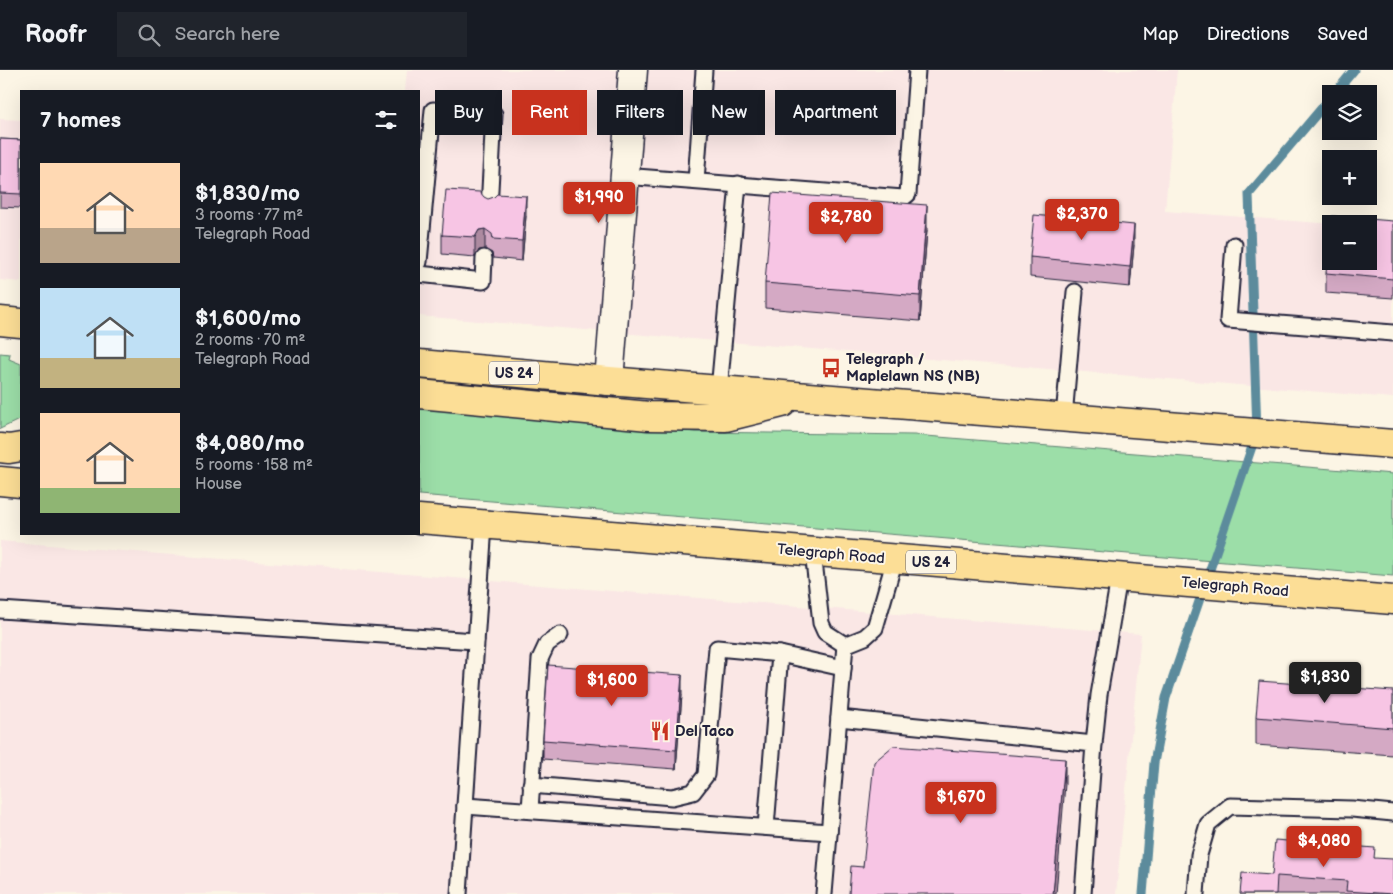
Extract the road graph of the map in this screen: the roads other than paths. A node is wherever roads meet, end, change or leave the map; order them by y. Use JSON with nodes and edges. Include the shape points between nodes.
{"nodes":[{"id":1,"x":632,"y":70,"type":"edge"},
{"id":2,"x":704,"y":70,"type":"edge"},
{"id":3,"x":917,"y":70,"type":"edge"},
{"id":4,"x":624,"y":176,"type":"junction"},
{"id":5,"x":696,"y":181,"type":"junction"},
{"id":6,"x":738,"y":184,"type":"junction"},
{"id":7,"x":489,"y":209,"type":"edge"},
{"id":8,"x":1234,"y":244,"type":"dead end"},
{"id":9,"x":420,"y":251,"type":"edge"},
{"id":10,"x":484,"y":258,"type":"dead end"},
{"id":11,"x":420,"y":274,"type":"edge"},
{"id":12,"x":1075,"y":292,"type":"dead end"},
{"id":13,"x":0,"y":321,"type":"edge"},
{"id":14,"x":20,"y":323,"type":"edge"},
{"id":15,"x":1393,"y":333,"type":"edge"},
{"id":16,"x":420,"y":364,"type":"edge"},
{"id":17,"x":609,"y":381,"type":"junction"},
{"id":18,"x":719,"y":390,"type":"junction"},
{"id":19,"x":420,"y":394,"type":"edge"},
{"id":20,"x":805,"y":397,"type":"junction"},
{"id":21,"x":1064,"y":417,"type":"junction"},
{"id":22,"x":1393,"y":444,"type":"edge"},
{"id":23,"x":20,"y":446,"type":"edge"},
{"id":24,"x":0,"y":448,"type":"edge"},
{"id":25,"x":0,"y":481,"type":"edge"},
{"id":26,"x":20,"y":483,"type":"edge"},
{"id":27,"x":420,"y":519,"type":"edge"},
{"id":28,"x":484,"y":525,"type":"junction"},
{"id":29,"x":813,"y":552,"type":"junction"},
{"id":30,"x":895,"y":559,"type":"junction"},
{"id":31,"x":1119,"y":578,"type":"junction"},
{"id":32,"x":1393,"y":600,"type":"edge"},
{"id":33,"x":0,"y":610,"type":"edge"},
{"id":34,"x":560,"y":636,"type":"dead end"},
{"id":35,"x":476,"y":641,"type":"junction"},
{"id":36,"x":845,"y":645,"type":"junction"},
{"id":37,"x":780,"y":654,"type":"junction"},
{"id":38,"x":843,"y":668,"type":"junction"},
{"id":39,"x":839,"y":718,"type":"junction"},
{"id":40,"x":1094,"y":744,"type":"junction"},
{"id":41,"x":531,"y":785,"type":"junction"},
{"id":42,"x":465,"y":806,"type":"junction"},
{"id":43,"x":530,"y":810,"type":"junction"},
{"id":44,"x":1393,"y":813,"type":"edge"},
{"id":45,"x":766,"y":827,"type":"junction"},
{"id":46,"x":829,"y":832,"type":"junction"},
{"id":47,"x":458,"y":894,"type":"edge"},
{"id":48,"x":824,"y":894,"type":"edge"},
{"id":49,"x":1083,"y":894,"type":"edge"},
{"id":50,"x":1196,"y":894,"type":"edge"}],
"edges":[{"from":1,"to":4,"type":"street"},
{"from":2,"to":5,"type":"lane"},
{"from":3,"to":6,"type":"lane","via":[[908,194],[903,198]]},
{"from":4,"to":5,"type":"lane"},
{"from":4,"to":17,"type":"street"},
{"from":5,"to":6,"type":"lane"},
{"from":6,"to":18,"type":"lane"},
{"from":7,"to":9,"type":"lane","via":[[494,114],[433,110]]},
{"from":8,"to":15,"type":"lane","via":[[1228,320]]},
{"from":10,"to":11,"type":"lane","via":[[483,281]]},
{"from":12,"to":21,"type":"lane"},
{"from":13,"to":14,"type":"main road"},
{"from":16,"to":17,"type":"main road","number":"US 24"},
{"from":17,"to":18,"type":"main road","number":"US 24"},
{"from":18,"to":20,"type":"main road","number":"US 24"},
{"from":19,"to":20,"type":"main road","via":[[649,416],[716,417]]},
{"from":20,"to":21,"type":"main road","number":"US 24"},
{"from":21,"to":22,"type":"main road","number":"US 24"},
{"from":23,"to":24,"type":"main road"},
{"from":25,"to":26,"type":"main road"},
{"from":27,"to":28,"type":"main road","name":"Telegraph Road","number":"US 24"},
{"from":28,"to":29,"type":"main road","name":"Telegraph Road","number":"US 24"},
{"from":28,"to":35,"type":"lane"},
{"from":29,"to":30,"type":"main road","name":"Telegraph Road","number":"US 24"},
{"from":29,"to":36,"type":"lane","via":[[821,623],[825,632]]},
{"from":30,"to":31,"type":"main road","name":"Telegraph Road","number":"US 24"},
{"from":30,"to":36,"type":"lane","via":[[875,628],[865,637]]},
{"from":31,"to":32,"type":"main road","name":"Telegraph Road","number":"US 24"},
{"from":31,"to":40,"type":"lane"},
{"from":33,"to":35,"type":"lane"},
{"from":34,"to":41,"type":"lane","via":[[547,644],[540,659]]},
{"from":35,"to":42,"type":"lane"},
{"from":36,"to":38,"type":"lane"},
{"from":37,"to":38,"type":"lane"},
{"from":37,"to":41,"type":"lane","via":[[717,648],[706,775],[693,792],[672,797]]},
{"from":37,"to":45,"type":"lane"},
{"from":38,"to":39,"type":"lane"},
{"from":39,"to":40,"type":"lane"},
{"from":39,"to":46,"type":"lane"},
{"from":40,"to":49,"type":"lane"},
{"from":41,"to":43,"type":"lane"},
{"from":42,"to":43,"type":"lane"},
{"from":42,"to":47,"type":"lane"},
{"from":43,"to":45,"type":"lane"},
{"from":44,"to":50,"type":"lane","via":[[1230,806],[1208,824],[1199,855]]},
{"from":45,"to":46,"type":"lane"},
{"from":46,"to":48,"type":"lane"}]}
